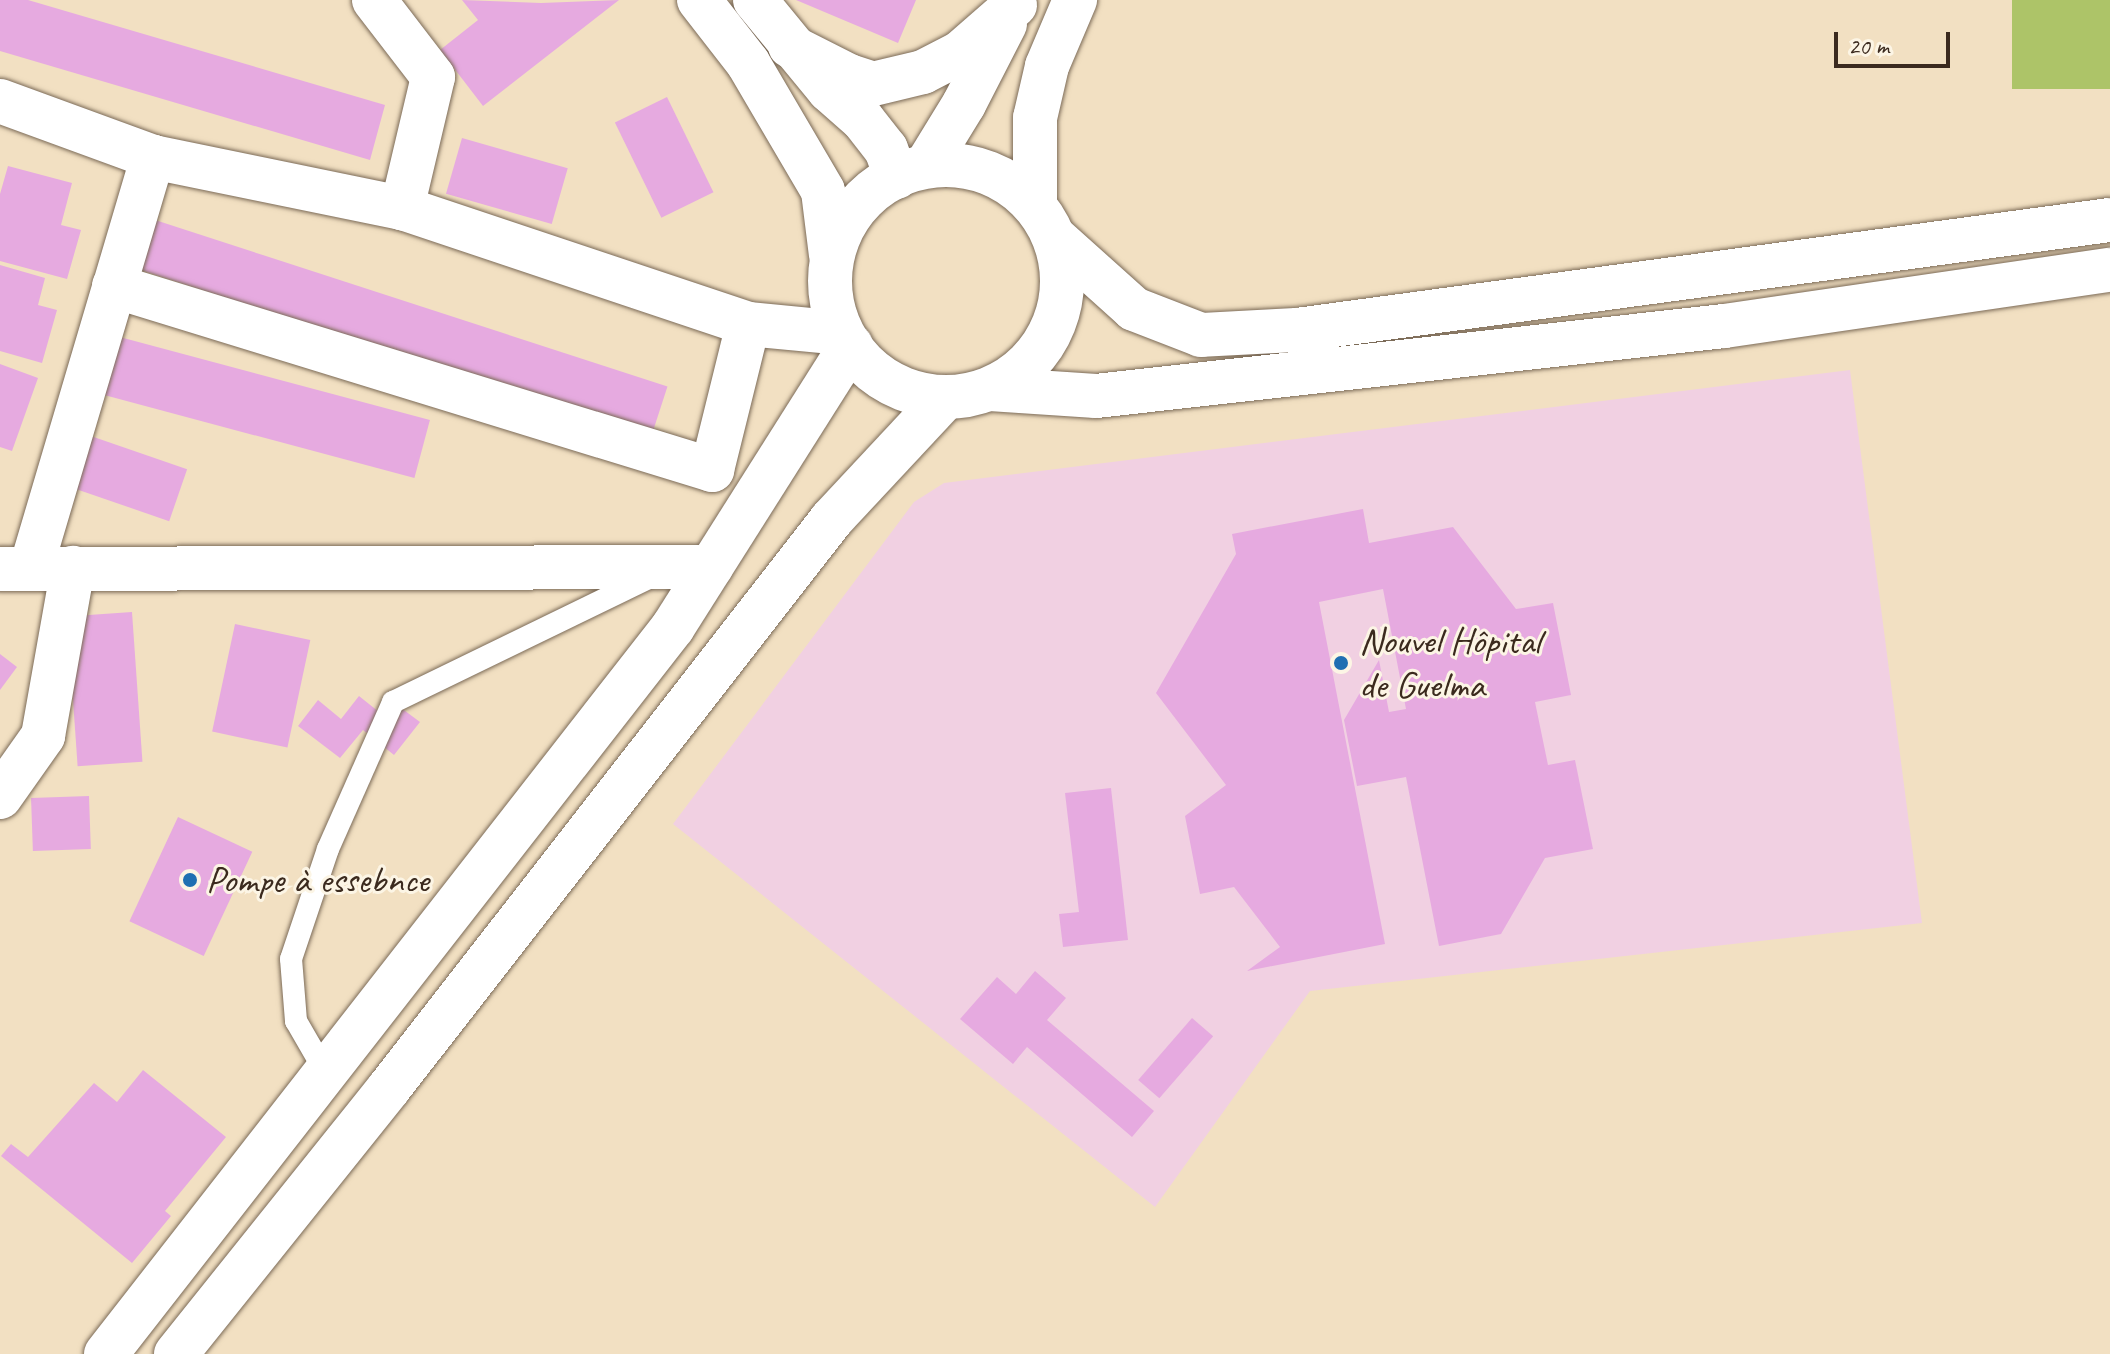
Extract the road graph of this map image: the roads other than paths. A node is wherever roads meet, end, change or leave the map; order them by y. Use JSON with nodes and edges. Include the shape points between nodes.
{"nodes":[{"id":1,"x":374,"y":0,"type":"edge"},
{"id":2,"x":699,"y":0,"type":"edge"},
{"id":3,"x":755,"y":0,"type":"edge"},
{"id":4,"x":1075,"y":0,"type":"edge"},
{"id":5,"x":1016,"y":2,"type":"edge"},
{"id":6,"x":790,"y":46,"type":"junction"},
{"id":7,"x":0,"y":101,"type":"edge"},
{"id":8,"x":153,"y":157,"type":"junction"},
{"id":9,"x":911,"y":172,"type":"junction"},
{"id":10,"x":402,"y":208,"type":"junction"},
{"id":11,"x":2110,"y":220,"type":"edge"},
{"id":12,"x":1045,"y":221,"type":"junction"},
{"id":13,"x":831,"y":255,"type":"junction"},
{"id":14,"x":2110,"y":270,"type":"edge"},
{"id":15,"x":114,"y":286,"type":"junction"},
{"id":16,"x":748,"y":324,"type":"junction"},
{"id":17,"x":846,"y":339,"type":"junction"},
{"id":18,"x":990,"y":389,"type":"junction"},
{"id":19,"x":945,"y":398,"type":"junction"},
{"id":20,"x":690,"y":567,"type":"junction"},
{"id":21,"x":35,"y":569,"type":"edge"},
{"id":22,"x":0,"y":797,"type":"edge"},
{"id":23,"x":326,"y":1073,"type":"junction"},
{"id":24,"x":106,"y":1354,"type":"edge"},
{"id":25,"x":176,"y":1354,"type":"edge"}],
"edges":[{"from":1,"to":10,"type":"main road","via":[[433,77]]},
{"from":2,"to":13,"type":"main road","via":[[748,63],[823,191]]},
{"from":3,"to":6,"type":"main road"},
{"from":4,"to":12,"type":"main road","via":[[1047,66],[1035,118]]},
{"from":5,"to":6,"type":"main road","via":[[960,53],[923,72],[873,84]]},
{"from":5,"to":9,"type":"main road","via":[[964,104]]},
{"from":6,"to":9,"type":"main road"},
{"from":7,"to":8,"type":"main road"},
{"from":8,"to":10,"type":"main road"},
{"from":8,"to":15,"type":"main road"},
{"from":9,"to":12,"type":"main road","via":[[954,164],[991,172]]},
{"from":9,"to":13,"type":"main road","via":[[870,190],[846,219]]},
{"from":10,"to":16,"type":"main road"},
{"from":11,"to":12,"type":"main road","via":[[1297,330],[1201,335],[1134,309]]},
{"from":12,"to":18,"type":"main road","via":[[1063,288],[1052,330],[1027,365]]},
{"from":13,"to":17,"type":"main road","via":[[833,310]]},
{"from":14,"to":18,"type":"main road","via":[[1724,326],[1096,396]]},
{"from":15,"to":16,"type":"main road","via":[[712,470]]},
{"from":15,"to":21,"type":"main road"},
{"from":16,"to":17,"type":"main road"},
{"from":17,"to":19,"type":"main road","via":[[867,367],[905,390]]},
{"from":17,"to":20,"type":"main road"},
{"from":18,"to":19,"type":"main road"},
{"from":19,"to":25,"type":"main road","via":[[832,519]]},
{"from":20,"to":21,"type":"main road"},
{"from":20,"to":23,"type":"main road","via":[[673,627]]},
{"from":20,"to":23,"type":"lane","via":[[393,702],[328,849],[291,959],[296,1021]]},
{"from":21,"to":22,"type":"main road","via":[[43,736]]},
{"from":23,"to":24,"type":"main road"}]}
